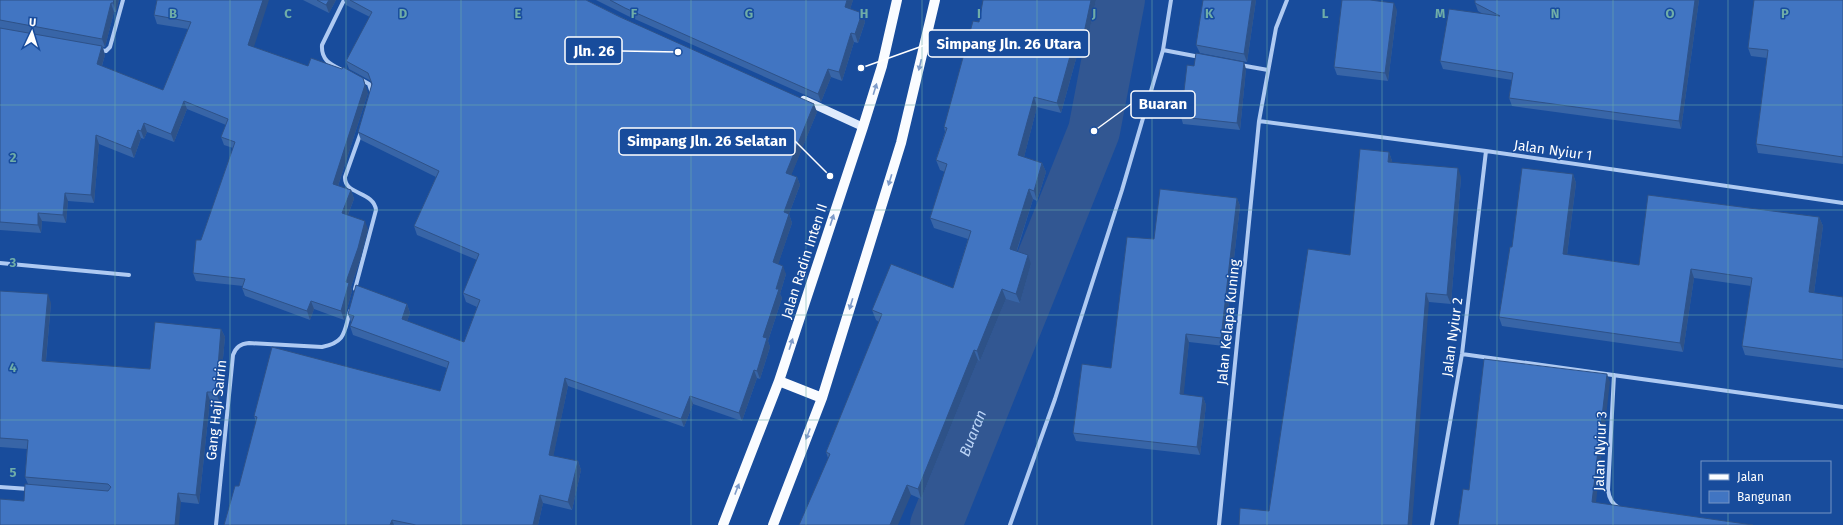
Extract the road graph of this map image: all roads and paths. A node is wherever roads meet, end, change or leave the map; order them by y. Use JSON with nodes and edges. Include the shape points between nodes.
{"nodes":[{"id":1,"x":123,"y":0,"type":"edge"},
{"id":2,"x":344,"y":0,"type":"edge"},
{"id":3,"x":897,"y":0,"type":"edge"},
{"id":4,"x":935,"y":0,"type":"edge"},
{"id":5,"x":1171,"y":0,"type":"edge"},
{"id":6,"x":1287,"y":0,"type":"edge"},
{"id":7,"x":96,"y":49,"type":"edge"},
{"id":8,"x":1163,"y":50,"type":"junction"},
{"id":9,"x":1208,"y":59,"type":"edge"},
{"id":10,"x":1237,"y":64,"type":"edge"},
{"id":11,"x":1268,"y":70,"type":"junction"},
{"id":12,"x":345,"y":71,"type":"edge"},
{"id":13,"x":357,"y":78,"type":"edge"},
{"id":14,"x":799,"y":98,"type":"edge"},
{"id":15,"x":370,"y":99,"type":"edge"},
{"id":16,"x":1259,"y":121,"type":"junction"},
{"id":17,"x":363,"y":125,"type":"edge"},
{"id":18,"x":863,"y":126,"type":"junction"},
{"id":19,"x":1486,"y":151,"type":"junction"},
{"id":20,"x":1843,"y":203,"type":"edge"},
{"id":21,"x":0,"y":263,"type":"edge"},
{"id":22,"x":129,"y":275,"type":"dead end"},
{"id":23,"x":353,"y":295,"type":"edge"},
{"id":24,"x":350,"y":309,"type":"edge"},
{"id":25,"x":1462,"y":354,"type":"junction"},
{"id":26,"x":1614,"y":375,"type":"junction"},
{"id":27,"x":779,"y":381,"type":"junction"},
{"id":28,"x":822,"y":398,"type":"junction"},
{"id":29,"x":1843,"y":407,"type":"edge"},
{"id":30,"x":0,"y":487,"type":"edge"},
{"id":31,"x":32,"y":489,"type":"edge"},
{"id":32,"x":1628,"y":509,"type":"edge"},
{"id":33,"x":216,"y":525,"type":"edge"},
{"id":34,"x":723,"y":525,"type":"edge"},
{"id":35,"x":772,"y":525,"type":"edge"},
{"id":36,"x":1010,"y":525,"type":"edge"},
{"id":37,"x":1219,"y":525,"type":"edge"},
{"id":38,"x":1432,"y":525,"type":"edge"}],
"edges":[{"from":1,"to":7,"type":"street","via":[[110,48]]},
{"from":2,"to":12,"type":"street","via":[[322,46],[322,53],[324,60]]},
{"from":18,"to":3,"type":"main road","name":"Jalan Radin Inten II","one_way":true,"via":[[882,66]]},
{"from":4,"to":28,"type":"main road","one_way":true,"via":[[901,143]]},
{"from":5,"to":8,"type":"street"},
{"from":6,"to":11,"type":"street","name":"Jalan Kelapa Kuning","via":[[1276,28]]},
{"from":8,"to":9,"type":"street"},
{"from":8,"to":36,"type":"street","via":[[1122,190],[1058,391]]},
{"from":10,"to":11,"type":"street"},
{"from":11,"to":16,"type":"street","name":"Jalan Kelapa Kuning"},
{"from":13,"to":15,"type":"street","via":[[369,84],[372,93]]},
{"from":14,"to":18,"type":"street"},
{"from":16,"to":19,"type":"street","name":"Jalan Nyiur 1"},
{"from":16,"to":37,"type":"street","name":"Jalan Kelapa Kuning"},
{"from":17,"to":23,"type":"street","via":[[345,183],[347,187],[372,201],[376,210]]},
{"from":27,"to":18,"type":"main road","name":"Jalan Radin Inten II","one_way":true},
{"from":19,"to":20,"type":"street","name":"Jalan Nyiur 1"},
{"from":19,"to":25,"type":"street","name":"Jalan Nyiur 2"},
{"from":21,"to":22,"type":"street"},
{"from":24,"to":33,"type":"street","name":"Gang Haji Sairin","via":[[344,336],[332,345],[322,347],[249,343],[235,350]]},
{"from":25,"to":26,"type":"street"},
{"from":25,"to":38,"type":"street","name":"Jalan Nyiur 2"},
{"from":26,"to":29,"type":"street"},
{"from":26,"to":32,"type":"street","name":"Jalan Nyiur 3","via":[[1609,496],[1615,505]]},
{"from":27,"to":28,"type":"main road"},
{"from":34,"to":27,"type":"main road","name":"Jalan Radin Inten II","one_way":true},
{"from":28,"to":35,"type":"main road","one_way":true},
{"from":30,"to":31,"type":"street"}]}
